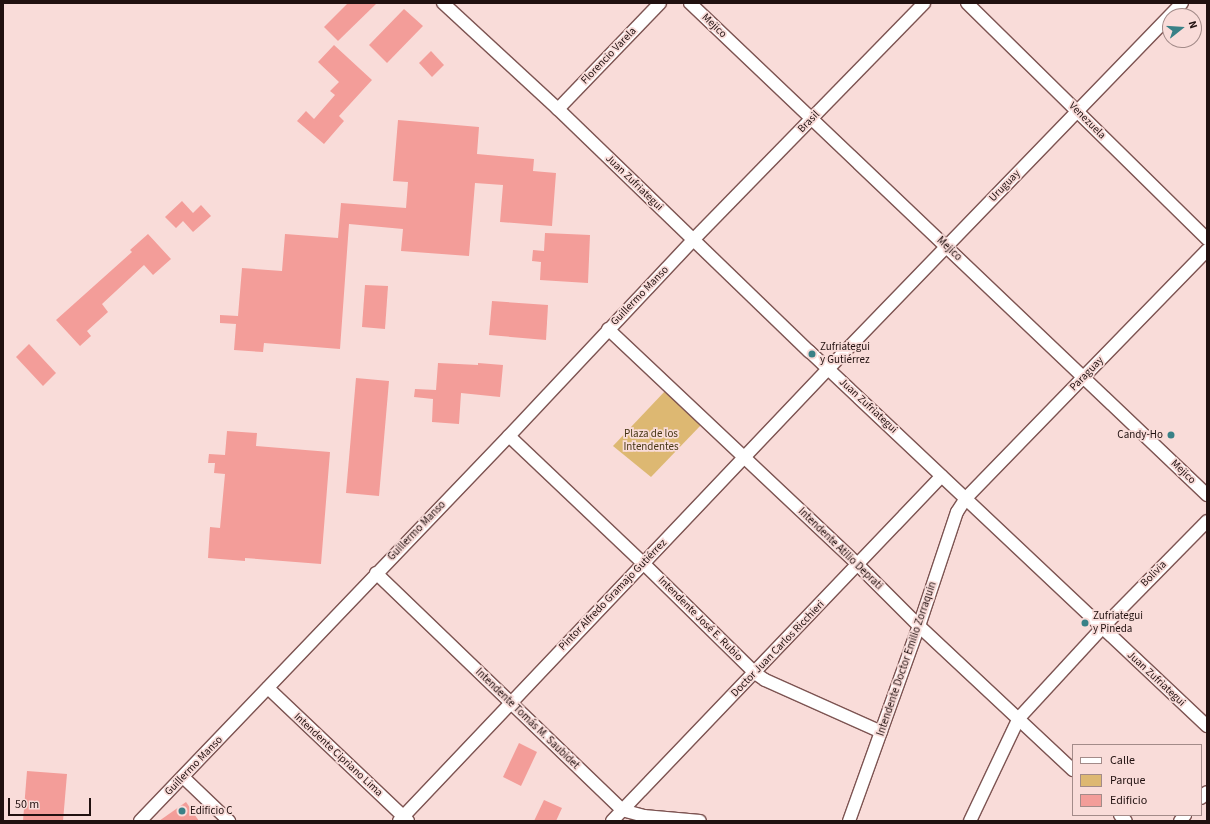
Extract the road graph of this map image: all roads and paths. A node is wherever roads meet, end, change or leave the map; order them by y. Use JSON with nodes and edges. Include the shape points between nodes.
{"nodes":[{"id":1,"x":444,"y":3,"type":"edge"},
{"id":2,"x":660,"y":3,"type":"edge"},
{"id":3,"x":690,"y":3,"type":"edge"},
{"id":4,"x":924,"y":3,"type":"edge"},
{"id":5,"x":967,"y":3,"type":"edge"},
{"id":6,"x":1182,"y":3,"type":"edge"},
{"id":7,"x":558,"y":109,"type":"junction"},
{"id":8,"x":1077,"y":111,"type":"junction"},
{"id":9,"x":812,"y":120,"type":"junction"},
{"id":10,"x":1207,"y":239,"type":"edge"},
{"id":11,"x":693,"y":240,"type":"junction"},
{"id":12,"x":947,"y":247,"type":"junction"},
{"id":13,"x":1207,"y":250,"type":"edge"},
{"id":14,"x":608,"y":329,"type":"junction"},
{"id":15,"x":828,"y":369,"type":"junction"},
{"id":16,"x":1084,"y":377,"type":"junction"},
{"id":17,"x":509,"y":436,"type":"junction"},
{"id":18,"x":743,"y":458,"type":"junction"},
{"id":19,"x":942,"y":476,"type":"junction"},
{"id":20,"x":1207,"y":495,"type":"edge"},
{"id":21,"x":966,"y":498,"type":"junction"},
{"id":22,"x":1207,"y":521,"type":"edge"},
{"id":23,"x":644,"y":564,"type":"junction"},
{"id":24,"x":858,"y":565,"type":"junction"},
{"id":25,"x":376,"y":573,"type":"junction"},
{"id":26,"x":919,"y":626,"type":"junction"},
{"id":27,"x":1102,"y":628,"type":"junction"},
{"id":28,"x":755,"y":673,"type":"junction"},
{"id":29,"x":268,"y":688,"type":"junction"},
{"id":30,"x":510,"y":703,"type":"junction"},
{"id":31,"x":1019,"y":718,"type":"junction"},
{"id":32,"x":1207,"y":726,"type":"edge"},
{"id":33,"x":881,"y":732,"type":"junction"},
{"id":34,"x":1072,"y":769,"type":"edge"},
{"id":35,"x":182,"y":777,"type":"junction"},
{"id":36,"x":622,"y":810,"type":"junction"},
{"id":37,"x":403,"y":819,"type":"edge"},
{"id":38,"x":140,"y":821,"type":"edge"},
{"id":39,"x":229,"y":821,"type":"edge"},
{"id":40,"x":612,"y":821,"type":"edge"},
{"id":41,"x":700,"y":821,"type":"edge"},
{"id":42,"x":849,"y":821,"type":"edge"},
{"id":43,"x":970,"y":821,"type":"edge"}],
"edges":[{"from":1,"to":7,"type":"street","name":"Juan Zufriategui"},
{"from":2,"to":7,"type":"street","name":"Florencio Varela"},
{"from":3,"to":9,"type":"street","name":"Mejico"},
{"from":4,"to":9,"type":"street","name":"Brasil"},
{"from":5,"to":8,"type":"street","name":"Venezuela"},
{"from":6,"to":8,"type":"street","name":"Uruguay"},
{"from":7,"to":11,"type":"street","name":"Juan Zufriategui"},
{"from":8,"to":10,"type":"street","name":"Venezuela"},
{"from":8,"to":12,"type":"street","name":"Uruguay"},
{"from":9,"to":11,"type":"street","name":"Brasil"},
{"from":9,"to":12,"type":"street","name":"Mejico"},
{"from":11,"to":14,"type":"street","name":"Guillermo Manso"},
{"from":11,"to":15,"type":"street","name":"Juan Zufriategui"},
{"from":12,"to":15,"type":"street","name":"Uruguay"},
{"from":12,"to":16,"type":"street","name":"Mejico"},
{"from":13,"to":16,"type":"street","name":"Paraguay"},
{"from":14,"to":17,"type":"street","name":"Guillermo Manso"},
{"from":14,"to":18,"type":"street","name":"Intendente Atilio Deprati"},
{"from":15,"to":18,"type":"street","name":"Pintor Alfredo Gramajo Gutiérrez"},
{"from":15,"to":19,"type":"street","name":"Juan Zufriategui"},
{"from":16,"to":20,"type":"street","name":"Mejico"},
{"from":16,"to":21,"type":"street","name":"Paraguay"},
{"from":17,"to":23,"type":"street","name":"Intendente José E. Rubio"},
{"from":17,"to":25,"type":"street","name":"Guillermo Manso"},
{"from":18,"to":23,"type":"street","name":"Pintor Alfredo Gramajo Gutiérrez"},
{"from":18,"to":24,"type":"street","name":"Intendente Atilio Deprati"},
{"from":19,"to":21,"type":"street","name":"Juan Zufriategui"},
{"from":19,"to":24,"type":"street","name":"Doctor Juan Carlos Ricchieri"},
{"from":21,"to":26,"type":"street","name":"Intendente Doctor Emilio Zorraquin","via":[[958,512]]},
{"from":21,"to":27,"type":"street","name":"Juan Zufriategui"},
{"from":22,"to":27,"type":"street","name":"Bolivia"},
{"from":23,"to":28,"type":"street","name":"Intendente José E. Rubio"},
{"from":23,"to":30,"type":"street","name":"Pintor Alfredo Gramajo Gutiérrez"},
{"from":24,"to":26,"type":"street","name":"Intendente Atilio Deprati"},
{"from":24,"to":28,"type":"street","name":"Doctor Juan Carlos Ricchieri"},
{"from":25,"to":29,"type":"street","name":"Guillermo Manso"},
{"from":25,"to":30,"type":"street","name":"Intendente Tomás M. Saubidet"},
{"from":26,"to":31,"type":"street","name":"Intendente Atilio Deprati"},
{"from":26,"to":33,"type":"street","name":"Intendente Doctor Emilio Zorraquin"},
{"from":27,"to":31,"type":"street","name":"Bolivia"},
{"from":27,"to":32,"type":"street","name":"Juan Zufriategui"},
{"from":28,"to":33,"type":"street","name":"Intendente José E. Rubio","via":[[765,680]]},
{"from":28,"to":36,"type":"street","name":"Doctor Juan Carlos Ricchieri"},
{"from":29,"to":35,"type":"street","name":"Guillermo Manso"},
{"from":29,"to":37,"type":"street","name":"Intendente Cipriano Lima"},
{"from":30,"to":36,"type":"street","name":"Intendente Tomás M. Saubidet"},
{"from":30,"to":37,"type":"street","name":"Pintor Alfredo Gramajo Gutiérrez"},
{"from":31,"to":34,"type":"street","name":"Intendente Atilio Deprati"},
{"from":31,"to":43,"type":"street","name":"Bolivia"},
{"from":33,"to":42,"type":"street","name":"Intendente Doctor Emilio Zorraquin"},
{"from":35,"to":38,"type":"street","name":"Guillermo Manso"},
{"from":35,"to":39,"type":"street"},
{"from":36,"to":40,"type":"street","name":"Doctor Juan Carlos Ricchieri"},
{"from":36,"to":41,"type":"street","name":"Intendente Tomás M. Saubidet","via":[[644,816]]}]}
